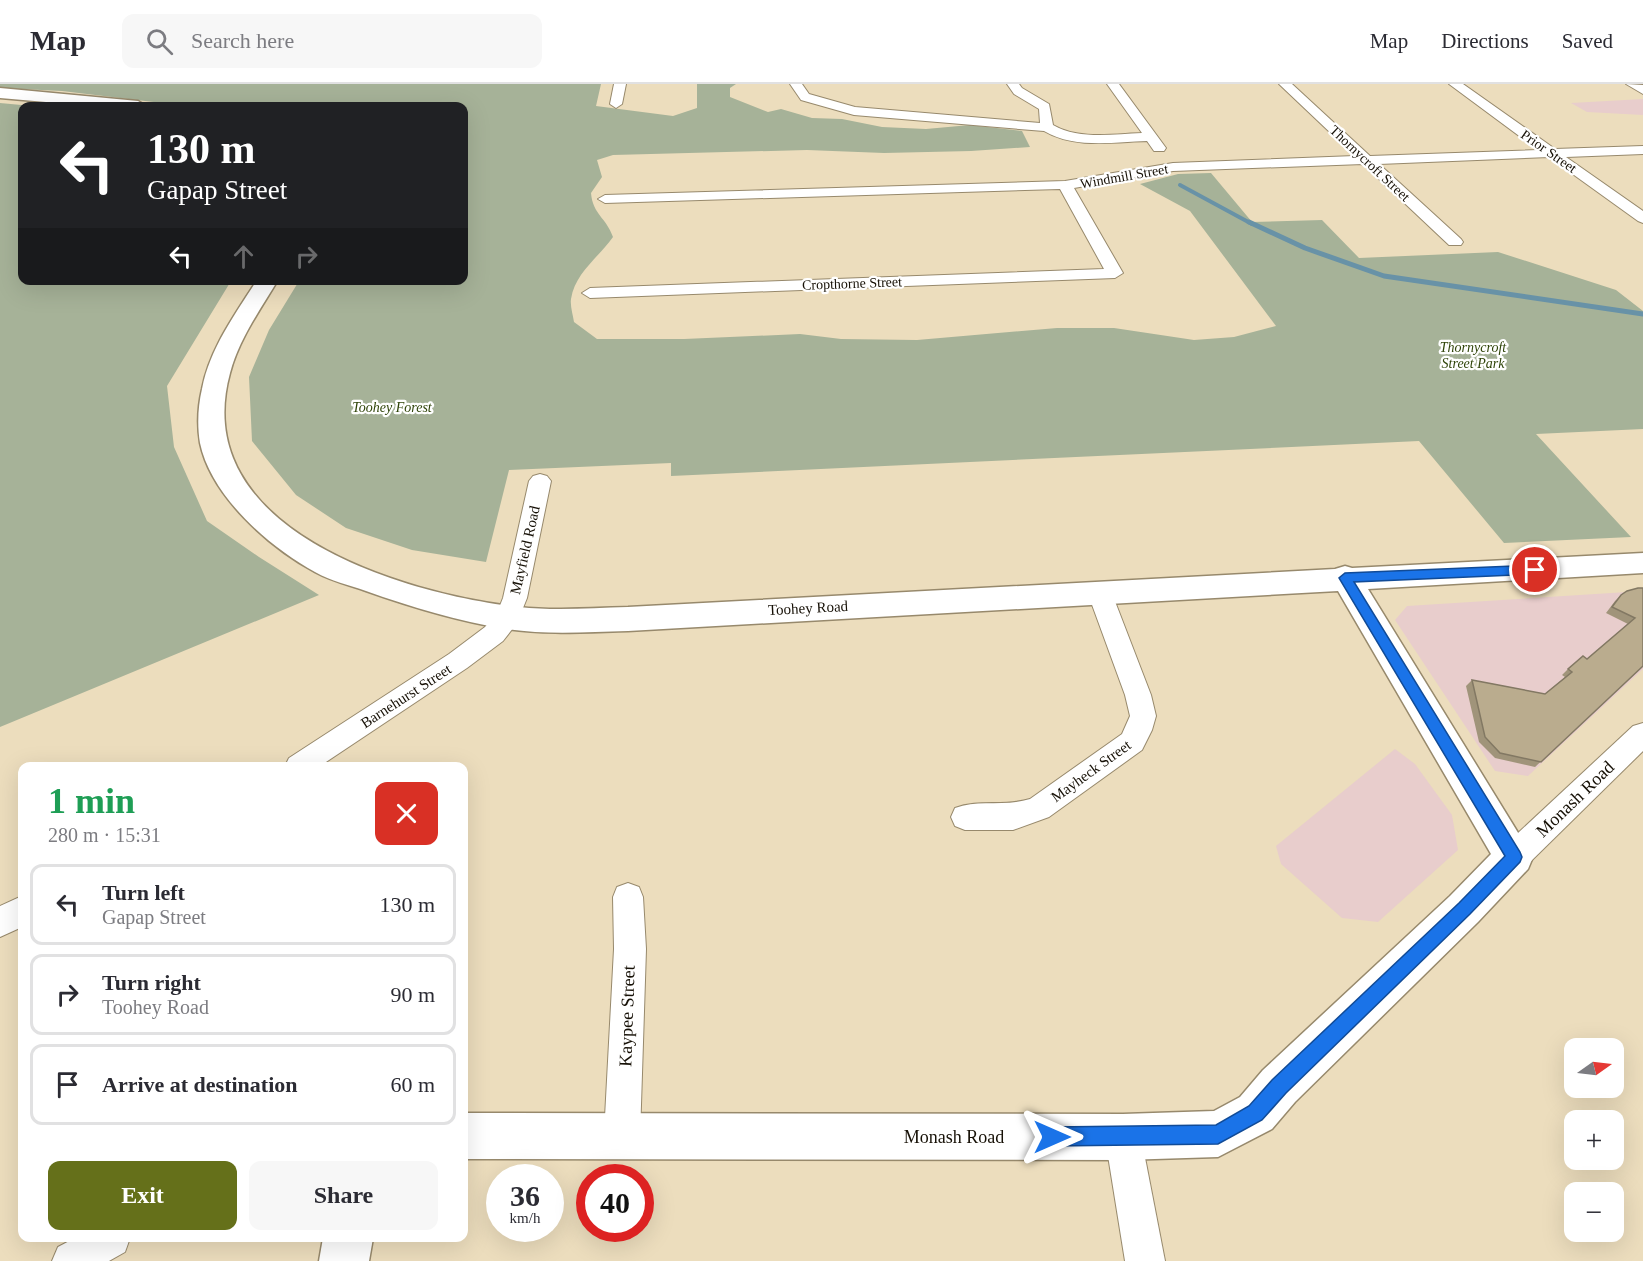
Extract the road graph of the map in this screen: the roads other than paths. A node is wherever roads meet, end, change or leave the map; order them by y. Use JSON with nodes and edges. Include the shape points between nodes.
{"nodes":[{"id":1,"x":620,"y":84,"type":"edge"},
{"id":2,"x":796,"y":84,"type":"edge"},
{"id":3,"x":1013,"y":84,"type":"edge"},
{"id":4,"x":1113,"y":84,"type":"edge"},
{"id":5,"x":1285,"y":84,"type":"edge"},
{"id":6,"x":1455,"y":84,"type":"edge"},
{"id":7,"x":1632,"y":84,"type":"edge"},
{"id":8,"x":1643,"y":90,"type":"edge"},
{"id":9,"x":0,"y":93,"type":"edge"},
{"id":10,"x":96,"y":102,"type":"edge"},
{"id":11,"x":616,"y":104,"type":"dead end"},
{"id":12,"x":1047,"y":127,"type":"junction"},
{"id":13,"x":1151,"y":137,"type":"junction"},
{"id":14,"x":1643,"y":150,"type":"edge"},
{"id":15,"x":1552,"y":154,"type":"junction"},
{"id":16,"x":1367,"y":160,"type":"junction"},
{"id":17,"x":1173,"y":167,"type":"junction"},
{"id":18,"x":1065,"y":185,"type":"junction"},
{"id":19,"x":605,"y":199,"type":"dead end"},
{"id":20,"x":1643,"y":218,"type":"edge"},
{"id":21,"x":1455,"y":242,"type":"dead end"},
{"id":22,"x":265,"y":285,"type":"edge"},
{"id":23,"x":590,"y":293,"type":"dead end"},
{"id":24,"x":540,"y":481,"type":"dead end"},
{"id":25,"x":1643,"y":563,"type":"edge"},
{"id":26,"x":1345,"y":578,"type":"junction"},
{"id":27,"x":1099,"y":591,"type":"junction"},
{"id":28,"x":508,"y":617,"type":"junction"},
{"id":29,"x":1643,"y":734,"type":"edge"},
{"id":30,"x":305,"y":762,"type":"edge"},
{"id":31,"x":965,"y":817,"type":"dead end"},
{"id":32,"x":1514,"y":857,"type":"junction"},
{"id":33,"x":628,"y":897,"type":"dead end"},
{"id":34,"x":18,"y":913,"type":"edge"},
{"id":35,"x":0,"y":922,"type":"edge"},
{"id":36,"x":468,"y":1136,"type":"edge"},
{"id":37,"x":621,"y":1136,"type":"junction"},
{"id":38,"x":1123,"y":1137,"type":"junction"},
{"id":39,"x":104,"y":1242,"type":"edge"},
{"id":40,"x":347,"y":1242,"type":"edge"},
{"id":41,"x":72,"y":1261,"type":"edge"},
{"id":42,"x":344,"y":1261,"type":"edge"},
{"id":43,"x":1145,"y":1261,"type":"edge"}],
"edges":[{"from":1,"to":11,"type":"street"},
{"from":2,"to":12,"type":"street","via":[[805,97],[854,111]]},
{"from":3,"to":12,"type":"street","via":[[1045,107]]},
{"from":4,"to":13,"type":"street"},
{"from":5,"to":16,"type":"street","name":"Thornycroft Street"},
{"from":6,"to":15,"type":"street","name":"Prior Street"},
{"from":7,"to":8,"type":"street"},
{"from":9,"to":10,"type":"main road"},
{"from":12,"to":13,"type":"street","via":[[1072,137]]},
{"from":13,"to":17,"type":"street"},
{"from":14,"to":15,"type":"street","name":"Windmill Street"},
{"from":15,"to":16,"type":"street","name":"Windmill Street"},
{"from":15,"to":20,"type":"street","name":"Prior Street"},
{"from":16,"to":17,"type":"street","name":"Windmill Street"},
{"from":16,"to":21,"type":"street","name":"Thornycroft Street"},
{"from":17,"to":18,"type":"street","name":"Windmill Street"},
{"from":18,"to":19,"type":"street","name":"Windmill Street"},
{"from":18,"to":23,"type":"street","name":"Cropthorne Street","via":[[1115,273]]},
{"from":22,"to":28,"type":"main road","name":"Toohey Road","via":[[233,336],[214,389],[215,450],[231,484],[271,527],[325,565],[414,597]]},
{"from":24,"to":28,"type":"street","name":"Mayfield Road"},
{"from":25,"to":26,"type":"main road","name":"Toohey Road"},
{"from":26,"to":27,"type":"main road","name":"Toohey Road"},
{"from":26,"to":32,"type":"main road"},
{"from":27,"to":28,"type":"main road","name":"Toohey Road","via":[[575,621]]},
{"from":27,"to":31,"type":"street","name":"Mayheck Street","via":[[1143,716],[1132,742],[1039,808],[1014,817]]},
{"from":28,"to":30,"type":"street","name":"Barnehurst Street","via":[[494,634],[458,662]]},
{"from":29,"to":32,"type":"street","name":"Monash Road"},
{"from":32,"to":38,"type":"main road","name":"Monash Road","via":[[1256,1113],[1218,1134]]},
{"from":33,"to":37,"type":"street","name":"Kaypee Street","via":[[630,949]]},
{"from":34,"to":35,"type":"street"},
{"from":36,"to":37,"type":"main road","name":"Monash Road"},
{"from":37,"to":38,"type":"main road","name":"Monash Road"},
{"from":38,"to":43,"type":"street"},
{"from":39,"to":41,"type":"street"},
{"from":40,"to":42,"type":"main road"}]}
